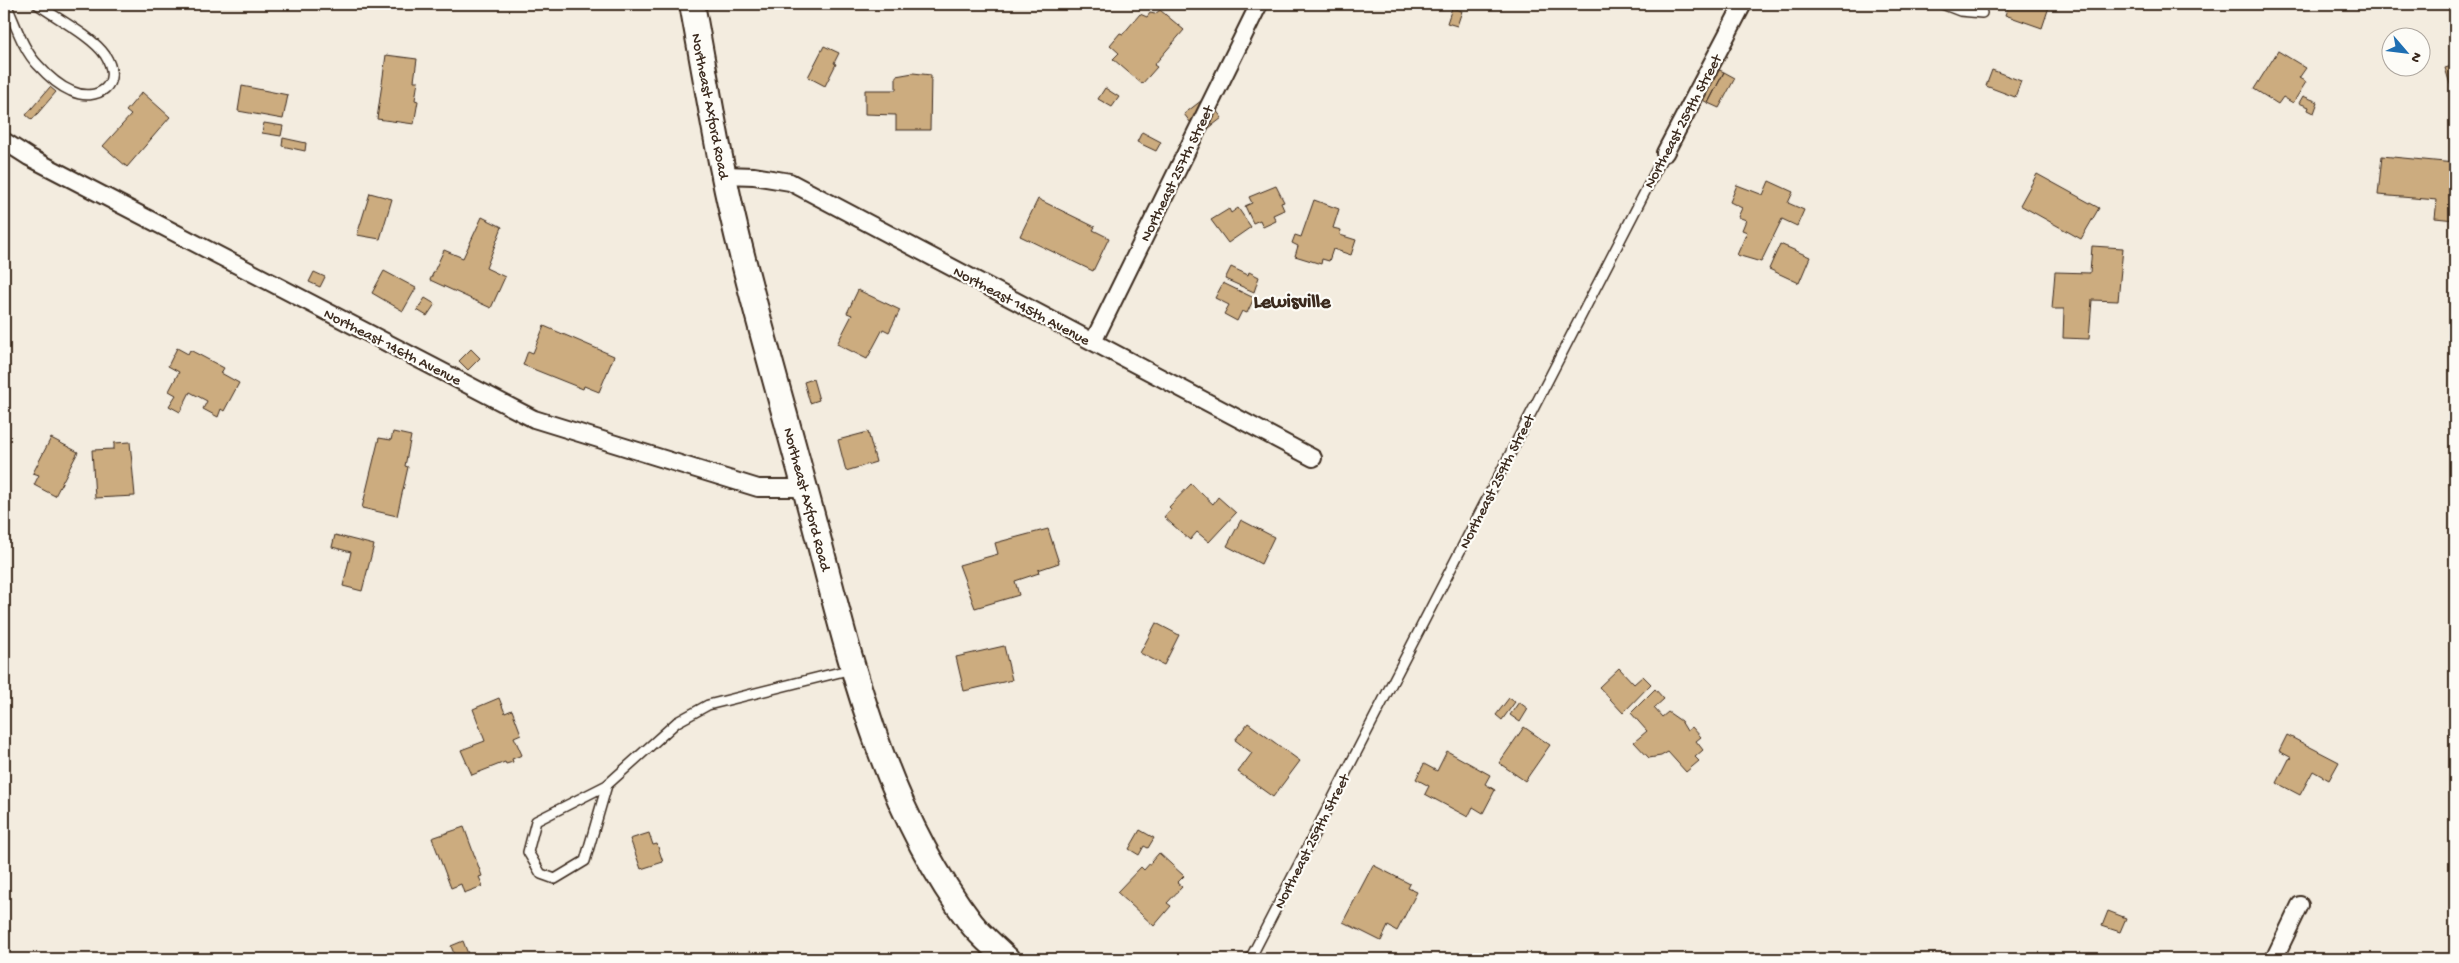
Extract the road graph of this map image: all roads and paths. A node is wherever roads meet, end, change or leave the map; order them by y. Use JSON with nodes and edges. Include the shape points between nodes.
{"nodes":[{"id":1,"x":6,"y":4,"type":"edge"},
{"id":2,"x":38,"y":4,"type":"edge"},
{"id":3,"x":692,"y":4,"type":"edge"},
{"id":4,"x":1260,"y":4,"type":"edge"},
{"id":5,"x":1743,"y":4,"type":"edge"},
{"id":6,"x":1942,"y":4,"type":"edge"},
{"id":7,"x":1982,"y":13,"type":"dead end"},
{"id":8,"x":4,"y":141,"type":"edge"},
{"id":9,"x":1665,"y":153,"type":"joint"},
{"id":10,"x":724,"y":175,"type":"junction"},
{"id":11,"x":1093,"y":342,"type":"junction"},
{"id":12,"x":1313,"y":458,"type":"dead end"},
{"id":13,"x":805,"y":488,"type":"junction"},
{"id":14,"x":854,"y":668,"type":"junction"},
{"id":15,"x":607,"y":784,"type":"junction"},
{"id":16,"x":2300,"y":905,"type":"dead end"},
{"id":17,"x":1007,"y":959,"type":"edge"},
{"id":18,"x":1250,"y":959,"type":"edge"},
{"id":19,"x":2274,"y":959,"type":"edge"}],
"edges":[{"from":1,"to":2,"type":"lane","via":[[36,64],[46,73],[72,92],[100,92],[107,87],[112,73],[104,54],[95,44]]},
{"from":3,"to":10,"type":"main road","name":"Northeast Axford Road"},
{"from":4,"to":11,"type":"street","name":"Northeast 257th Street"},
{"from":5,"to":9,"type":"street","name":"Northeast 259th Street"},
{"from":6,"to":7,"type":"lane","via":[[1960,12]]},
{"from":8,"to":13,"type":"street","name":"Northeast 146th Avenue","via":[[29,157],[534,419],[758,488]]},
{"from":9,"to":18,"type":"lane","name":"Northeast 259th Street"},
{"from":10,"to":11,"type":"street","name":"Northeast 145th Avenue","via":[[790,182]]},
{"from":10,"to":13,"type":"main road","name":"Northeast Axford Road","via":[[742,258]]},
{"from":11,"to":12,"type":"street","name":"Northeast 145th Avenue"},
{"from":13,"to":14,"type":"main road","name":"Northeast Axford Road"},
{"from":14,"to":15,"type":"lane","via":[[708,705],[677,722]]},
{"from":14,"to":17,"type":"main road","name":"Northeast Axford Road","via":[[878,746],[900,802],[927,853],[972,924]]},
{"from":15,"to":15,"type":"lane","via":[[536,821],[528,852],[541,874],[555,879],[585,861]]},
{"from":16,"to":19,"type":"street"}]}
